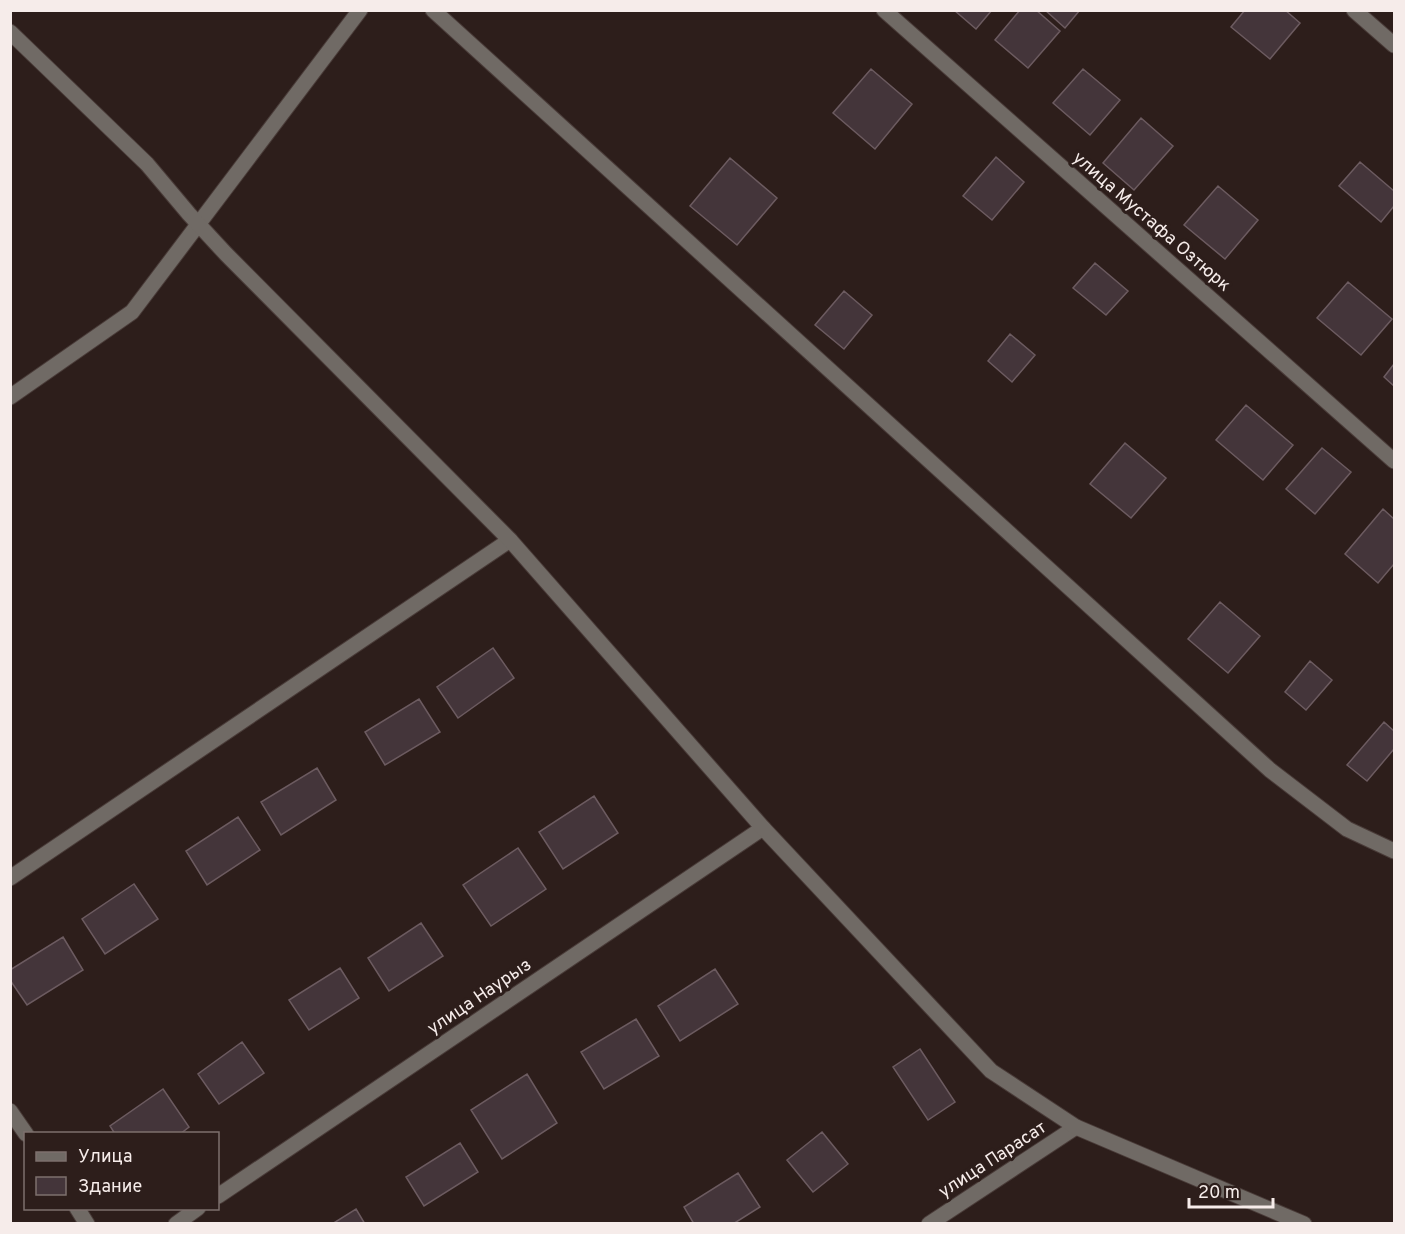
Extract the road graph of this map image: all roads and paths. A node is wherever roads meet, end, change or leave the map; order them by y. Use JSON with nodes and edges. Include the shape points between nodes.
{"nodes":[{"id":1,"x":360,"y":10,"type":"edge"},
{"id":2,"x":433,"y":10,"type":"edge"},
{"id":3,"x":884,"y":10,"type":"edge"},
{"id":4,"x":1354,"y":10,"type":"edge"},
{"id":5,"x":10,"y":32,"type":"edge"},
{"id":6,"x":1395,"y":45,"type":"edge"},
{"id":7,"x":198,"y":223,"type":"junction"},
{"id":8,"x":10,"y":397,"type":"edge"},
{"id":9,"x":1395,"y":462,"type":"edge"},
{"id":10,"x":510,"y":540,"type":"junction"},
{"id":11,"x":763,"y":828,"type":"junction"},
{"id":12,"x":1395,"y":851,"type":"edge"},
{"id":13,"x":10,"y":878,"type":"edge"},
{"id":14,"x":10,"y":1111,"type":"edge"},
{"id":15,"x":1076,"y":1127,"type":"junction"},
{"id":16,"x":25,"y":1132,"type":"edge"},
{"id":17,"x":219,"y":1195,"type":"edge"},
{"id":18,"x":78,"y":1210,"type":"edge"},
{"id":19,"x":197,"y":1210,"type":"edge"},
{"id":20,"x":87,"y":1224,"type":"edge"},
{"id":21,"x":176,"y":1224,"type":"edge"},
{"id":22,"x":929,"y":1224,"type":"edge"},
{"id":23,"x":1304,"y":1224,"type":"edge"}],
"edges":[{"from":1,"to":7,"type":"street"},
{"from":2,"to":12,"type":"street","via":[[1270,770],[1347,829]]},
{"from":3,"to":9,"type":"street","name":"улица Мустафа Озтюрк"},
{"from":4,"to":6,"type":"street"},
{"from":5,"to":7,"type":"street","via":[[147,164]]},
{"from":7,"to":8,"type":"street","via":[[132,312]]},
{"from":7,"to":10,"type":"street"},
{"from":10,"to":11,"type":"street"},
{"from":10,"to":13,"type":"street"},
{"from":11,"to":15,"type":"street","via":[[990,1071]]},
{"from":11,"to":17,"type":"street","name":"улица Наурыз"},
{"from":14,"to":16,"type":"street"},
{"from":15,"to":22,"type":"street","name":"улица Парасат"},
{"from":15,"to":23,"type":"street"},
{"from":18,"to":20,"type":"street"},
{"from":19,"to":21,"type":"street"}]}
